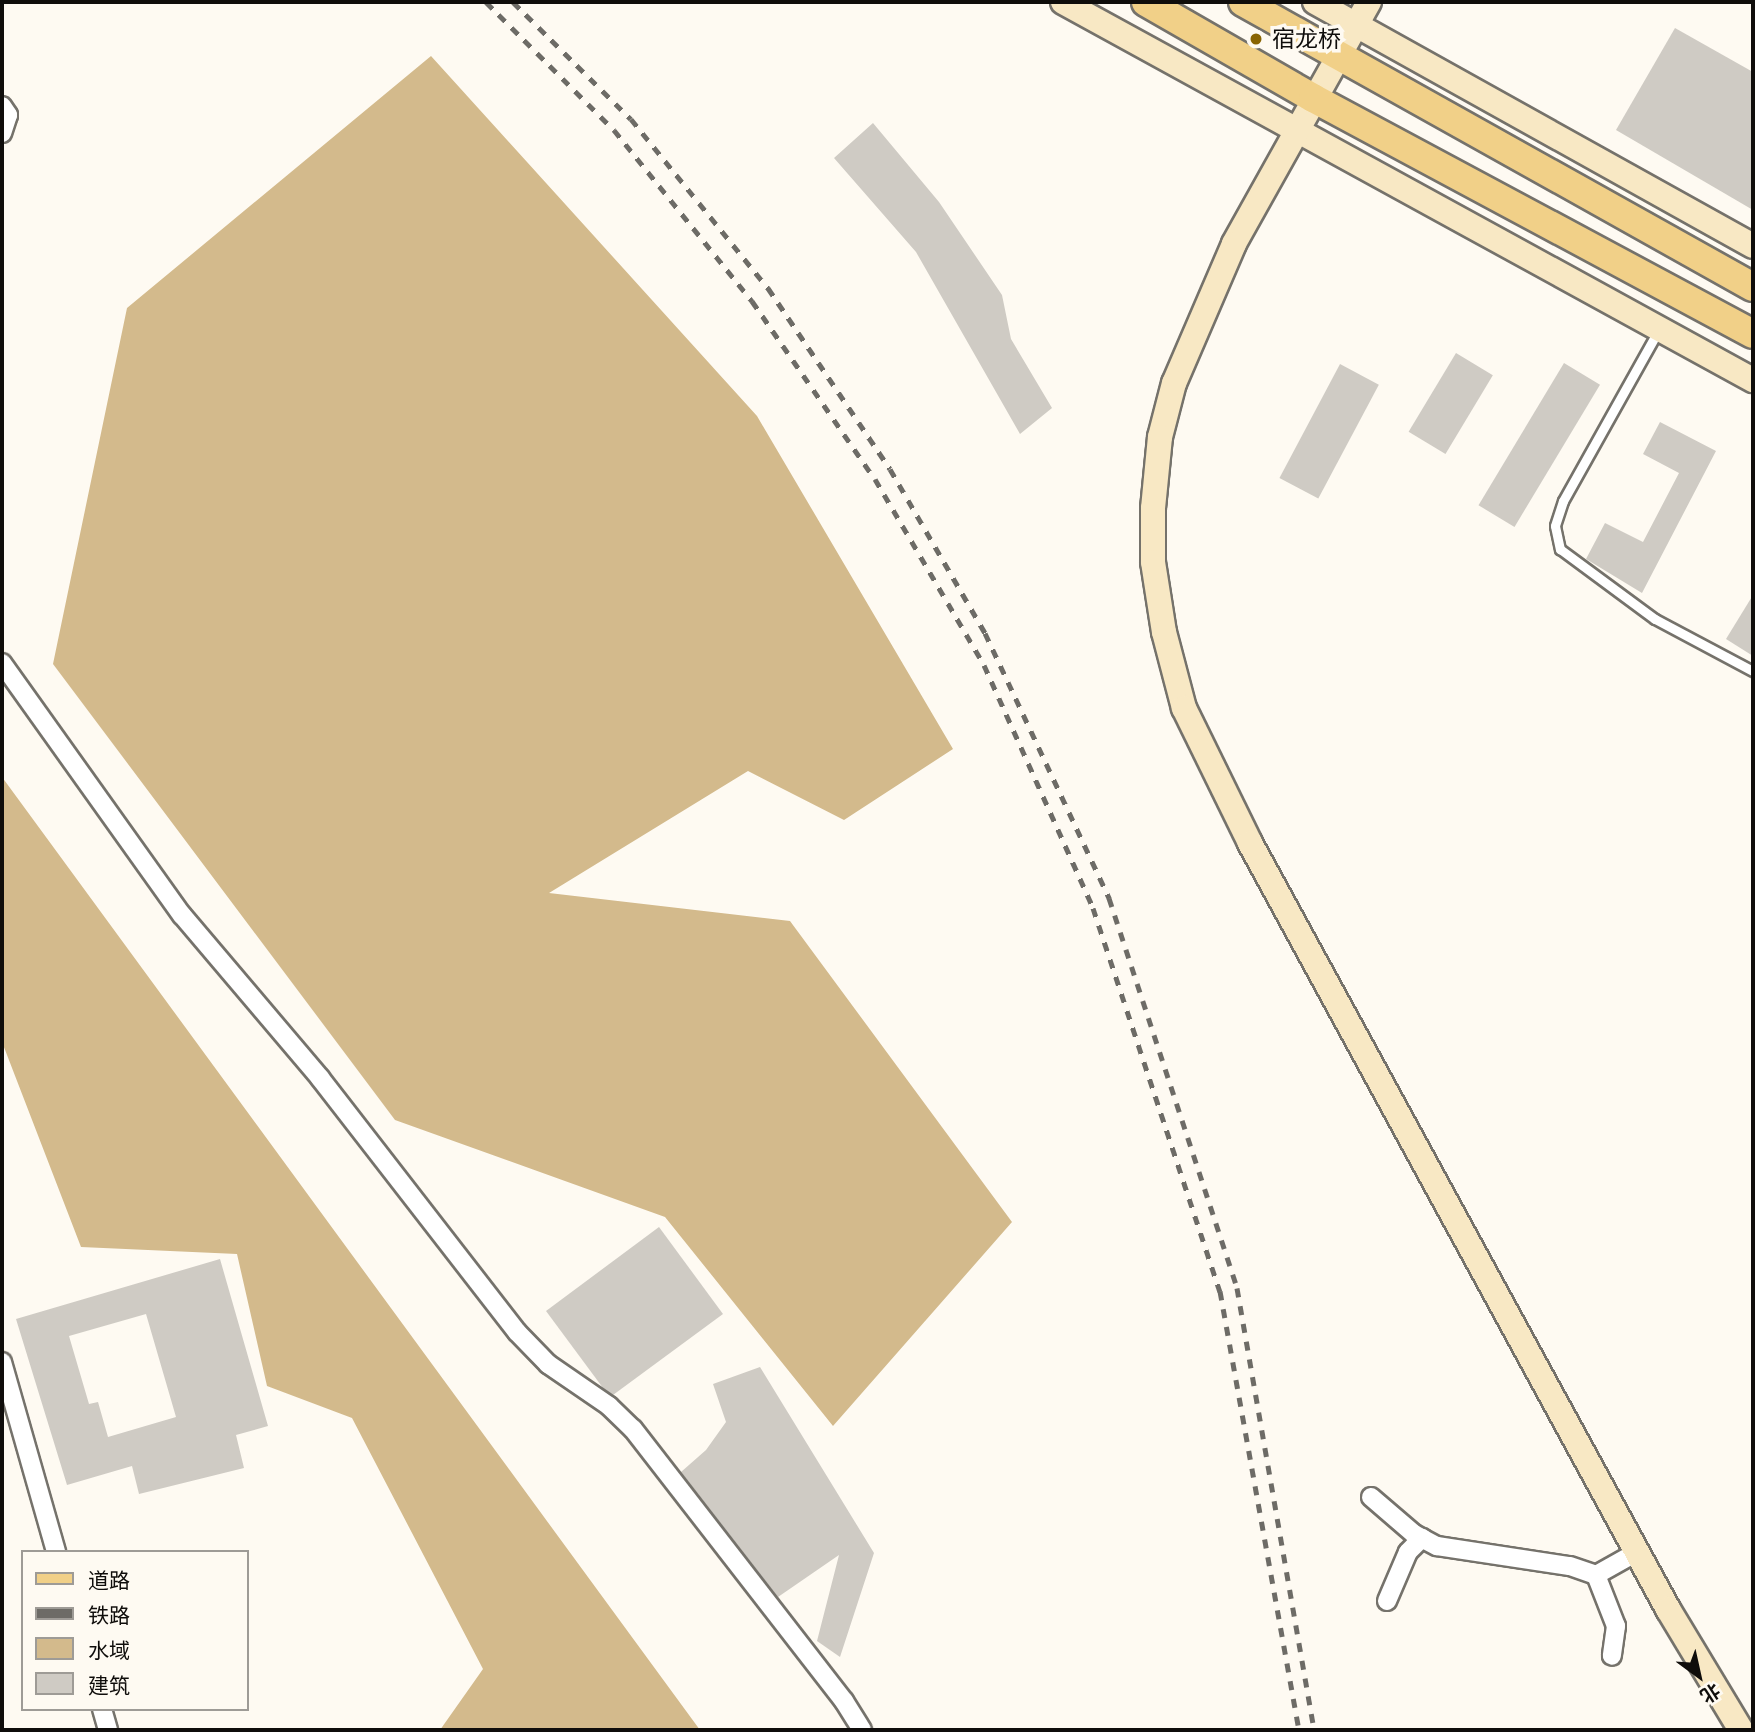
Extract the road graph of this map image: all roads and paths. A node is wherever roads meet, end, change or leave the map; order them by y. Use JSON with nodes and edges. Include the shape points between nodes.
{"nodes":[{"id":1,"x":1063,"y":2,"type":"edge"},
{"id":2,"x":1146,"y":2,"type":"edge"},
{"id":3,"x":1243,"y":2,"type":"edge"},
{"id":4,"x":1315,"y":2,"type":"edge"},
{"id":5,"x":1369,"y":2,"type":"edge"},
{"id":6,"x":1356,"y":25,"type":"junction"},
{"id":7,"x":1338,"y":54,"type":"junction"},
{"id":8,"x":1314,"y":98,"type":"junction"},
{"id":9,"x":2,"y":106,"type":"edge"},
{"id":10,"x":1295,"y":132,"type":"junction"},
{"id":11,"x":2,"y":133,"type":"edge"},
{"id":12,"x":1753,"y":246,"type":"edge"},
{"id":13,"x":1753,"y":287,"type":"edge"},
{"id":14,"x":1661,"y":327,"type":"junction"},
{"id":15,"x":1753,"y":334,"type":"edge"},
{"id":16,"x":1753,"y":380,"type":"edge"},
{"id":17,"x":2,"y":663,"type":"edge"},
{"id":18,"x":1753,"y":671,"type":"edge"},
{"id":19,"x":2,"y":1362,"type":"edge"},
{"id":20,"x":1371,"y":1497,"type":"dead end"},
{"id":21,"x":1422,"y":1538,"type":"junction"},
{"id":22,"x":55,"y":1550,"type":"edge"},
{"id":23,"x":1637,"y":1552,"type":"junction"},
{"id":24,"x":1596,"y":1575,"type":"junction"},
{"id":25,"x":1387,"y":1601,"type":"dead end"},
{"id":26,"x":1612,"y":1656,"type":"dead end"},
{"id":27,"x":103,"y":1711,"type":"edge"},
{"id":28,"x":108,"y":1730,"type":"edge"},
{"id":29,"x":862,"y":1730,"type":"edge"},
{"id":30,"x":1741,"y":1730,"type":"edge"}],
"edges":[{"from":1,"to":10,"type":"street"},
{"from":2,"to":8,"type":"main road"},
{"from":3,"to":7,"type":"main road"},
{"from":4,"to":6,"type":"street"},
{"from":5,"to":6,"type":"street"},
{"from":6,"to":7,"type":"street"},
{"from":6,"to":12,"type":"street"},
{"from":7,"to":8,"type":"street"},
{"from":7,"to":13,"type":"main road"},
{"from":8,"to":10,"type":"street"},
{"from":8,"to":15,"type":"main road"},
{"from":9,"to":11,"type":"street","via":[[8,115]]},
{"from":10,"to":14,"type":"street"},
{"from":10,"to":23,"type":"street","via":[[1210,290],[1174,383],[1160,437],[1153,562],[1164,632],[1184,708],[1250,844]]},
{"from":14,"to":16,"type":"street"},
{"from":14,"to":18,"type":"lane","via":[[1563,501],[1555,526],[1560,550],[1655,619]]},
{"from":17,"to":29,"type":"street","via":[[182,915],[320,1078],[517,1332],[548,1364],[609,1406],[633,1429]]},
{"from":19,"to":22,"type":"street"},
{"from":20,"to":21,"type":"street"},
{"from":21,"to":24,"type":"street","via":[[1437,1546],[1570,1566]]},
{"from":21,"to":25,"type":"street","via":[[1408,1552]]},
{"from":23,"to":24,"type":"street"},
{"from":23,"to":30,"type":"street"},
{"from":24,"to":26,"type":"street","via":[[1616,1626]]},
{"from":27,"to":28,"type":"street"}]}
